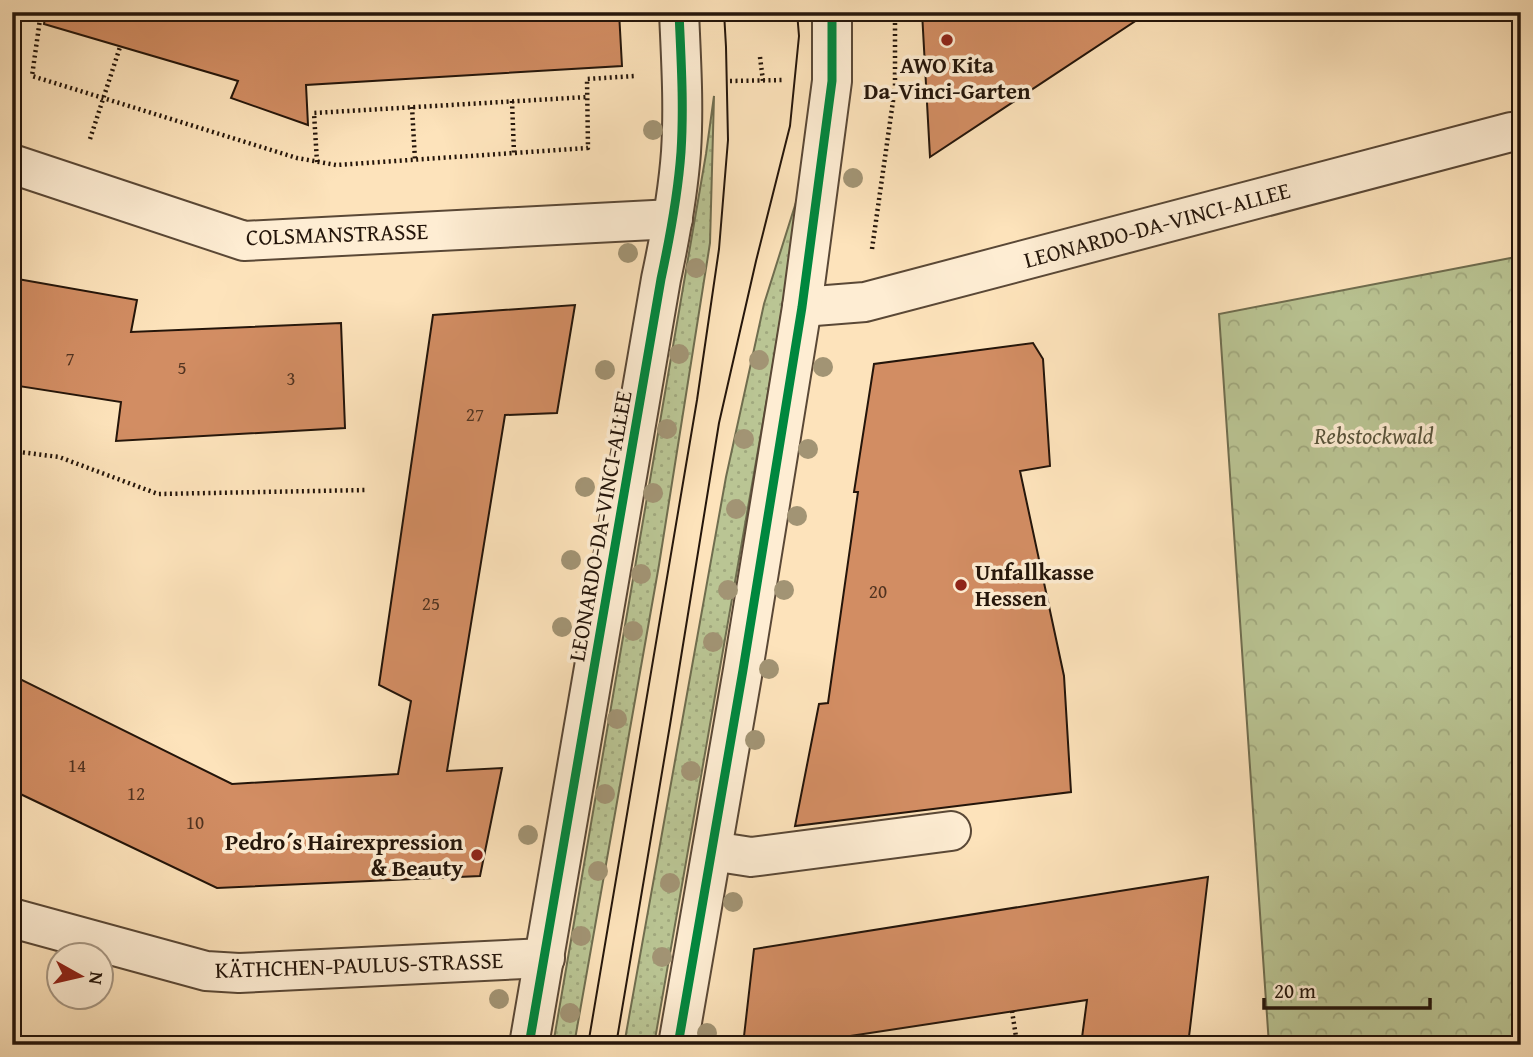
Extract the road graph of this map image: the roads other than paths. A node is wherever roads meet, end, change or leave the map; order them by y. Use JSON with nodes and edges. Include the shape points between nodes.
{"nodes":[{"id":1,"x":679,"y":12,"type":"edge"},
{"id":2,"x":832,"y":12,"type":"edge"},
{"id":3,"x":1511,"y":132,"type":"dead end"},
{"id":4,"x":12,"y":164,"type":"edge"},
{"id":5,"x":673,"y":219,"type":"junction"},
{"id":6,"x":802,"y":307,"type":"junction"},
{"id":7,"x":951,"y":831,"type":"dead end"},
{"id":8,"x":712,"y":850,"type":"junction"},
{"id":9,"x":12,"y":919,"type":"edge"},
{"id":10,"x":545,"y":958,"type":"junction"},
{"id":11,"x":530,"y":1045,"type":"edge"},
{"id":12,"x":678,"y":1045,"type":"edge"}],
"edges":[{"from":1,"to":5,"type":"street","name":"LEONARDO-DA-VINCI-ALLEE","via":[[681,152]]},
{"from":2,"to":6,"type":"street","via":[[832,81]]},
{"from":3,"to":6,"type":"street","name":"LEONARDO-DA-VINCI-ALLEE","via":[[865,302]]},
{"from":4,"to":5,"type":"street","name":"COLSMANSTRASSE","via":[[244,241]]},
{"from":5,"to":10,"type":"street","name":"LEONARDO-DA-VINCI-ALLEE"},
{"from":6,"to":8,"type":"street"},
{"from":7,"to":8,"type":"street","via":[[751,857]]},
{"from":8,"to":12,"type":"street"},
{"from":9,"to":10,"type":"street","name":"KÄTHCHEN-PAULUS-STRASSE","via":[[206,971]]},
{"from":10,"to":11,"type":"street","name":"LEONARDO-DA-VINCI-ALLEE"}]}
